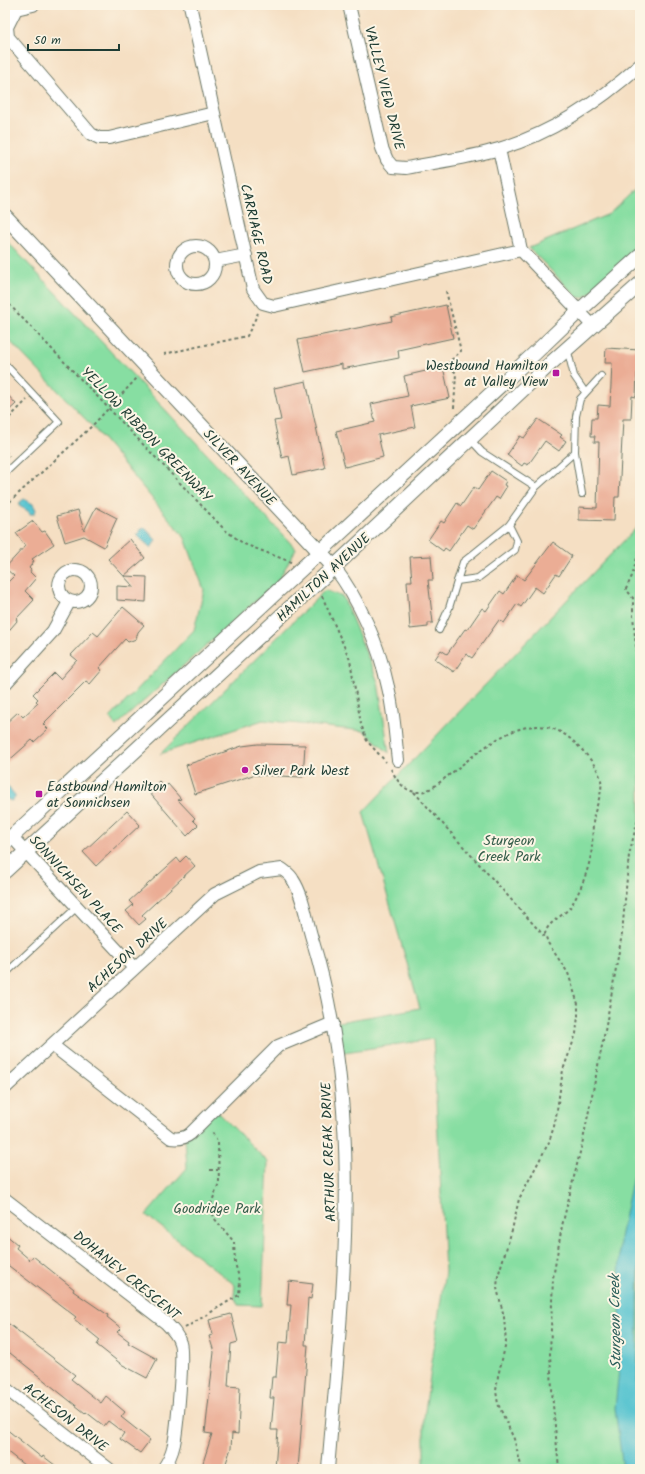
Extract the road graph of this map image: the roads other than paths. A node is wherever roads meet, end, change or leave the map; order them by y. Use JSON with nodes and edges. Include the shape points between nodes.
{"nodes":[{"id":1,"x":33,"y":5,"type":"edge"},
{"id":2,"x":190,"y":5,"type":"edge"},
{"id":3,"x":349,"y":5,"type":"edge"},
{"id":4,"x":12,"y":7,"type":"edge"},
{"id":5,"x":6,"y":37,"type":"edge"},
{"id":6,"x":640,"y":65,"type":"edge"},
{"id":7,"x":214,"y":113,"type":"junction"},
{"id":8,"x":499,"y":149,"type":"junction"},
{"id":9,"x":5,"y":216,"type":"edge"},
{"id":10,"x":521,"y":250,"type":"junction"},
{"id":11,"x":246,"y":255,"type":"junction"},
{"id":12,"x":640,"y":256,"type":"edge"},
{"id":13,"x":215,"y":261,"type":"dead end"},
{"id":14,"x":640,"y":284,"type":"edge"},
{"id":15,"x":579,"y":311,"type":"junction"},
{"id":16,"x":592,"y":325,"type":"junction"},
{"id":17,"x":567,"y":348,"type":"junction"},
{"id":18,"x":5,"y":364,"type":"edge"},
{"id":19,"x":601,"y":376,"type":"dead end"},
{"id":20,"x":585,"y":392,"type":"junction"},
{"id":21,"x":470,"y":439,"type":"junction"},
{"id":22,"x":575,"y":452,"type":"junction"},
{"id":23,"x":5,"y":473,"type":"edge"},
{"id":24,"x":536,"y":487,"type":"junction"},
{"id":25,"x":582,"y":494,"type":"dead end"},
{"id":26,"x":509,"y":525,"type":"junction"},
{"id":27,"x":320,"y":553,"type":"junction"},
{"id":28,"x":334,"y":567,"type":"junction"},
{"id":29,"x":457,"y":581,"type":"junction"},
{"id":30,"x":69,"y":602,"type":"dead end"},
{"id":31,"x":439,"y":630,"type":"dead end"},
{"id":32,"x":5,"y":684,"type":"edge"},
{"id":33,"x":398,"y":760,"type":"dead end"},
{"id":34,"x":8,"y":840,"type":"edge"},
{"id":35,"x":26,"y":852,"type":"junction"},
{"id":36,"x":282,"y":869,"type":"joint"},
{"id":37,"x":5,"y":871,"type":"edge"},
{"id":38,"x":77,"y":907,"type":"junction"},
{"id":39,"x":134,"y":968,"type":"junction"},
{"id":40,"x":5,"y":974,"type":"edge"},
{"id":41,"x":333,"y":1023,"type":"junction"},
{"id":42,"x":52,"y":1044,"type":"junction"},
{"id":43,"x":5,"y":1088,"type":"edge"},
{"id":44,"x":5,"y":1199,"type":"edge"},
{"id":45,"x":5,"y":1388,"type":"edge"},
{"id":46,"x":109,"y":1469,"type":"edge"},
{"id":47,"x":163,"y":1469,"type":"edge"},
{"id":48,"x":328,"y":1469,"type":"edge"}],
"edges":[{"from":1,"to":4,"type":"street"},
{"from":2,"to":7,"type":"street","name":"CARRIAGE ROAD"},
{"from":3,"to":8,"type":"street","name":"VALLEY VIEW DRIVE","via":[[382,148],[387,160],[394,167],[406,168]]},
{"from":4,"to":5,"type":"street"},
{"from":5,"to":7,"type":"street","via":[[74,116],[91,134],[99,138],[109,138]]},
{"from":6,"to":8,"type":"street","name":"VALLEY VIEW DRIVE","via":[[595,103],[564,122]]},
{"from":7,"to":11,"type":"street","name":"CARRIAGE ROAD"},
{"from":8,"to":10,"type":"street"},
{"from":9,"to":27,"type":"street","name":"SILVER AVENUE"},
{"from":10,"to":11,"type":"street","name":"CARRIAGE ROAD","via":[[274,306],[263,303],[253,289]]},
{"from":10,"to":15,"type":"street"},
{"from":11,"to":13,"type":"street"},
{"from":12,"to":15,"type":"street","name":"HAMILTON AVENUE"},
{"from":14,"to":16,"type":"street","name":"HAMILTON AVENUE"},
{"from":15,"to":16,"type":"street"},
{"from":15,"to":27,"type":"street","name":"HAMILTON AVENUE"},
{"from":16,"to":17,"type":"street","name":"HAMILTON AVENUE"},
{"from":17,"to":20,"type":"lane","via":[[574,376]]},
{"from":17,"to":21,"type":"street","name":"HAMILTON AVENUE"},
{"from":18,"to":23,"type":"lane","via":[[59,422]]},
{"from":19,"to":20,"type":"lane"},
{"from":20,"to":22,"type":"lane","via":[[577,407]]},
{"from":21,"to":24,"type":"lane","via":[[482,452]]},
{"from":21,"to":28,"type":"street","name":"HAMILTON AVENUE"},
{"from":22,"to":24,"type":"lane"},
{"from":22,"to":25,"type":"lane"},
{"from":24,"to":26,"type":"lane"},
{"from":26,"to":29,"type":"lane","via":[[463,562]]},
{"from":26,"to":29,"type":"lane","via":[[517,541],[515,550],[478,578]]},
{"from":27,"to":28,"type":"street","name":"SILVER AVENUE"},
{"from":27,"to":34,"type":"street","name":"HAMILTON AVENUE","via":[[295,566]]},
{"from":28,"to":33,"type":"street","name":"SILVER AVENUE","via":[[354,595],[384,669]]},
{"from":28,"to":35,"type":"street","name":"HAMILTON AVENUE"},
{"from":29,"to":31,"type":"lane"},
{"from":30,"to":32,"type":"street","via":[[54,631]]},
{"from":34,"to":35,"type":"street","name":"SONNICHSEN PLACE"},
{"from":35,"to":37,"type":"street","name":"HAMILTON AVENUE"},
{"from":35,"to":38,"type":"street","name":"SONNICHSEN PLACE"},
{"from":36,"to":39,"type":"street","name":"ACHESON DRIVE","via":[[259,872],[216,894]]},
{"from":36,"to":41,"type":"street","name":"ARTHUR CREAK DRIVE","via":[[293,879],[297,889],[317,954]]},
{"from":38,"to":39,"type":"street","name":"SONNICHSEN PLACE"},
{"from":38,"to":40,"type":"lane"},
{"from":39,"to":42,"type":"street","name":"ACHESON DRIVE"},
{"from":41,"to":42,"type":"street","via":[[278,1046],[185,1138],[171,1138]]},
{"from":41,"to":48,"type":"street","name":"ARTHUR CREAK DRIVE","via":[[345,1121],[347,1195]]},
{"from":42,"to":43,"type":"street","name":"ACHESON DRIVE"},
{"from":44,"to":47,"type":"street","name":"DOHANEY CRESCENT","via":[[176,1333],[181,1344],[181,1358],[175,1434],[170,1456]]},
{"from":45,"to":46,"type":"street","name":"ACHESON DRIVE"}]}
